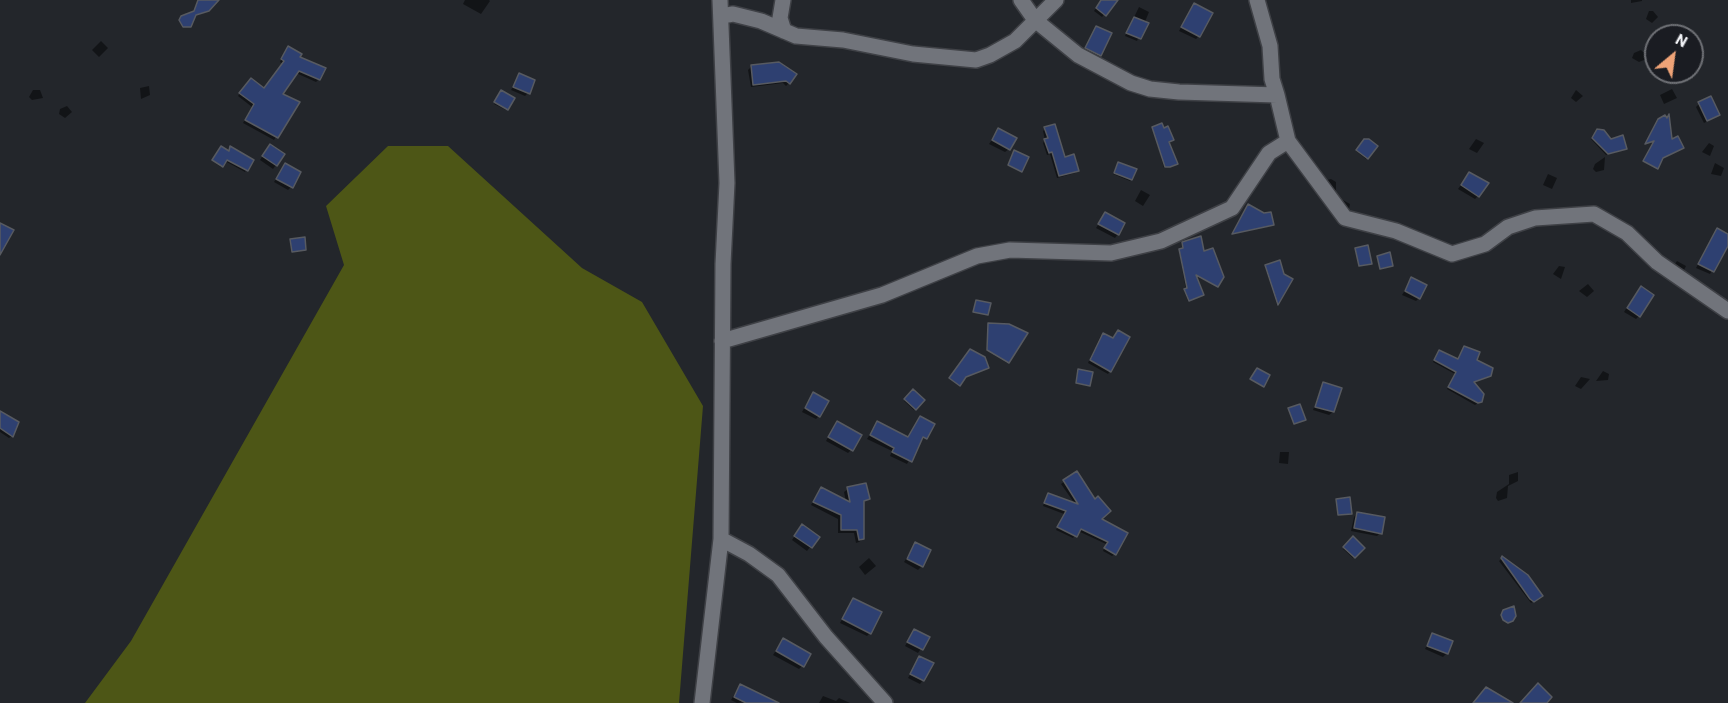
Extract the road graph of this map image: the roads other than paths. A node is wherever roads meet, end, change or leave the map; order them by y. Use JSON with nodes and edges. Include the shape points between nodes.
{"nodes":[{"id":1,"x":720,"y":0,"type":"edge"},
{"id":2,"x":783,"y":0,"type":"edge"},
{"id":3,"x":1021,"y":0,"type":"edge"},
{"id":4,"x":1056,"y":0,"type":"edge"},
{"id":5,"x":1257,"y":0,"type":"edge"},
{"id":6,"x":722,"y":16,"type":"junction"},
{"id":7,"x":1035,"y":20,"type":"junction"},
{"id":8,"x":784,"y":31,"type":"junction"},
{"id":9,"x":1277,"y":95,"type":"junction"},
{"id":10,"x":1288,"y":141,"type":"junction"},
{"id":11,"x":1728,"y":311,"type":"edge"},
{"id":12,"x":722,"y":341,"type":"junction"},
{"id":13,"x":721,"y":539,"type":"junction"},
{"id":14,"x":702,"y":703,"type":"edge"},
{"id":15,"x":885,"y":703,"type":"edge"}],
"edges":[{"from":1,"to":6,"type":"street"},
{"from":2,"to":8,"type":"street","via":[[780,18]]},
{"from":3,"to":7,"type":"street"},
{"from":4,"to":7,"type":"street"},
{"from":5,"to":9,"type":"street","via":[[1270,46]]},
{"from":6,"to":8,"type":"street","via":[[733,14]]},
{"from":6,"to":12,"type":"street","via":[[727,183]]},
{"from":7,"to":8,"type":"street","via":[[1004,48],[976,60],[913,54]]},
{"from":7,"to":9,"type":"street","via":[[1089,62],[1150,89]]},
{"from":9,"to":10,"type":"street"},
{"from":10,"to":11,"type":"street","via":[[1345,218],[1396,231],[1452,254],[1485,244],[1508,227],[1535,218],[1594,214],[1627,233],[1657,262]]},
{"from":10,"to":12,"type":"street","via":[[1269,153],[1232,208],[1161,241],[1111,253],[1010,250],[977,256],[882,295]]},
{"from":12,"to":13,"type":"street"},
{"from":13,"to":14,"type":"street"},
{"from":13,"to":15,"type":"street","via":[[778,575],[826,638]]}]}
